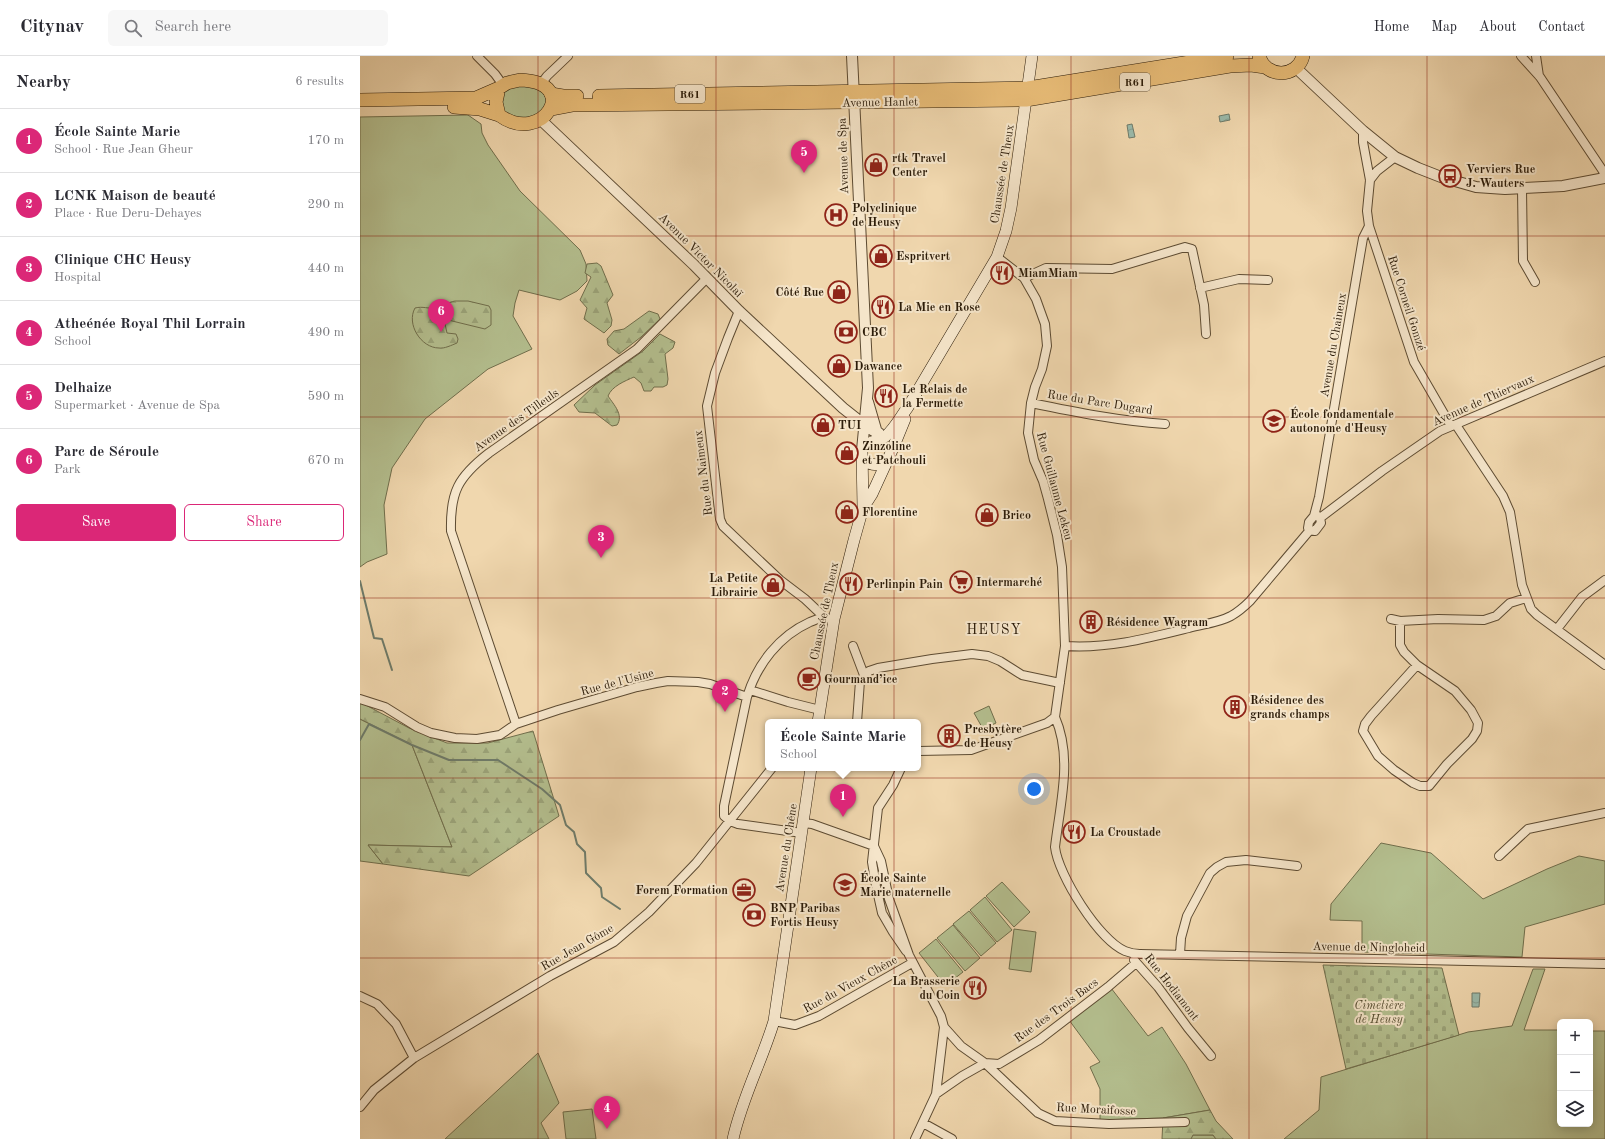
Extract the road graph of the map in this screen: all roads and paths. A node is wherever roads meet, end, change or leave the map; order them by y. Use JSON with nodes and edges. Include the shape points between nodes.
{"nodes":[{"id":1,"x":477,"y":56,"type":"edge"},
{"id":2,"x":568,"y":56,"type":"edge"},
{"id":3,"x":852,"y":56,"type":"edge"},
{"id":4,"x":1032,"y":56,"type":"edge"},
{"id":5,"x":1227,"y":56,"type":"edge"},
{"id":6,"x":1521,"y":56,"type":"edge"},
{"id":7,"x":1536,"y":56,"type":"edge"},
{"id":8,"x":1302,"y":60,"type":"edge"},
{"id":9,"x":1262,"y":62,"type":"edge"},
{"id":10,"x":1540,"y":77,"type":"junction"},
{"id":11,"x":541,"y":84,"type":"junction"},
{"id":12,"x":501,"y":87,"type":"junction"},
{"id":13,"x":551,"y":94,"type":"junction"},
{"id":14,"x":1027,"y":94,"type":"junction"},
{"id":15,"x":853,"y":96,"type":"junction"},
{"id":16,"x":360,"y":100,"type":"edge"},
{"id":17,"x":360,"y":108,"type":"edge"},
{"id":18,"x":551,"y":109,"type":"junction"},
{"id":19,"x":499,"y":115,"type":"junction"},
{"id":20,"x":541,"y":120,"type":"junction"},
{"id":21,"x":1363,"y":131,"type":"junction"},
{"id":22,"x":1395,"y":157,"type":"junction"},
{"id":23,"x":1605,"y":178,"type":"edge"},
{"id":24,"x":1370,"y":180,"type":"junction"},
{"id":25,"x":1522,"y":189,"type":"junction"},
{"id":26,"x":1369,"y":226,"type":"junction"},
{"id":27,"x":997,"y":257,"type":"junction"},
{"id":28,"x":707,"y":278,"type":"junction"},
{"id":29,"x":1024,"y":278,"type":"junction"},
{"id":30,"x":1268,"y":280,"type":"dead end"},
{"id":31,"x":1535,"y":282,"type":"dead end"},
{"id":32,"x":1200,"y":288,"type":"junction"},
{"id":33,"x":739,"y":311,"type":"junction"},
{"id":34,"x":1206,"y":334,"type":"dead end"},
{"id":35,"x":1605,"y":360,"type":"edge"},
{"id":36,"x":868,"y":388,"type":"junction"},
{"id":37,"x":867,"y":400,"type":"junction"},
{"id":38,"x":1030,"y":403,"type":"junction"},
{"id":39,"x":908,"y":407,"type":"junction"},
{"id":40,"x":842,"y":408,"type":"junction"},
{"id":41,"x":864,"y":424,"type":"junction"},
{"id":42,"x":1166,"y":424,"type":"dead end"},
{"id":43,"x":1454,"y":425,"type":"junction"},
{"id":44,"x":883,"y":433,"type":"junction"},
{"id":45,"x":862,"y":450,"type":"junction"},
{"id":46,"x":884,"y":464,"type":"junction"},
{"id":47,"x":863,"y":508,"type":"junction"},
{"id":48,"x":1317,"y":517,"type":"junction"},
{"id":49,"x":1605,"y":580,"type":"edge"},
{"id":50,"x":1526,"y":598,"type":"junction"},
{"id":51,"x":823,"y":616,"type":"junction"},
{"id":52,"x":834,"y":619,"type":"junction"},
{"id":53,"x":1391,"y":619,"type":"dead end"},
{"id":54,"x":1400,"y":621,"type":"junction"},
{"id":55,"x":1557,"y":629,"type":"junction"},
{"id":56,"x":853,"y":646,"type":"dead end"},
{"id":57,"x":1066,"y":646,"type":"junction"},
{"id":58,"x":1417,"y":665,"type":"junction"},
{"id":59,"x":1605,"y":665,"type":"edge"},
{"id":60,"x":864,"y":674,"type":"junction"},
{"id":61,"x":1060,"y":683,"type":"junction"},
{"id":62,"x":748,"y":694,"type":"junction"},
{"id":63,"x":360,"y":698,"type":"edge"},
{"id":64,"x":820,"y":710,"type":"junction"},
{"id":65,"x":1055,"y":717,"type":"junction"},
{"id":66,"x":818,"y":719,"type":"edge"},
{"id":67,"x":857,"y":719,"type":"edge"},
{"id":68,"x":516,"y":724,"type":"junction"},
{"id":69,"x":921,"y":751,"type":"edge"},
{"id":70,"x":770,"y":771,"type":"edge"},
{"id":71,"x":811,"y":771,"type":"edge"},
{"id":72,"x":900,"y":771,"type":"edge"},
{"id":73,"x":1605,"y":813,"type":"edge"},
{"id":74,"x":730,"y":821,"type":"junction"},
{"id":75,"x":803,"y":828,"type":"junction"},
{"id":76,"x":874,"y":846,"type":"junction"},
{"id":77,"x":1499,"y":856,"type":"dead end"},
{"id":78,"x":1297,"y":866,"type":"dead end"},
{"id":79,"x":1132,"y":953,"type":"junction"},
{"id":80,"x":1180,"y":954,"type":"junction"},
{"id":81,"x":911,"y":959,"type":"junction"},
{"id":82,"x":1136,"y":963,"type":"junction"},
{"id":83,"x":1605,"y":964,"type":"edge"},
{"id":84,"x":360,"y":996,"type":"edge"},
{"id":85,"x":774,"y":1021,"type":"junction"},
{"id":86,"x":944,"y":1027,"type":"junction"},
{"id":87,"x":1211,"y":1056,"type":"dead end"},
{"id":88,"x":414,"y":1058,"type":"junction"},
{"id":89,"x":985,"y":1063,"type":"junction"},
{"id":90,"x":936,"y":1094,"type":"junction"},
{"id":91,"x":360,"y":1107,"type":"edge"},
{"id":92,"x":1185,"y":1122,"type":"dead end"},
{"id":93,"x":923,"y":1123,"type":"junction"},
{"id":94,"x":732,"y":1139,"type":"edge"},
{"id":95,"x":914,"y":1139,"type":"edge"},
{"id":96,"x":952,"y":1139,"type":"edge"}],
"edges":[{"from":1,"to":12,"type":"street","via":[[495,74]]},
{"from":2,"to":11,"type":"street"},
{"from":3,"to":15,"type":"street","name":"Avenue de Spa"},
{"from":4,"to":14,"type":"main road","name":"Chaussée de Theux"},
{"from":5,"to":14,"type":"main road","number":"R61","via":[[1044,87]]},
{"from":6,"to":10,"type":"street"},
{"from":7,"to":10,"type":"street"},
{"from":8,"to":9,"type":"main road","number":"R61","via":[[1284,73],[1277,73]]},
{"from":8,"to":21,"type":"street"},
{"from":9,"to":14,"type":"main road","name":"Avenue Hanlet","number":"R61"},
{"from":10,"to":23,"type":"street"},
{"from":11,"to":12,"type":"main road","via":[[520,80]]},
{"from":11,"to":13,"type":"main road","via":[[548,88]]},
{"from":12,"to":16,"type":"main road","via":[[476,98]]},
{"from":12,"to":19,"type":"main road","via":[[496,102]]},
{"from":13,"to":15,"type":"main road","name":"Avenue Hanlet","number":"R61"},
{"from":13,"to":18,"type":"main road"},
{"from":14,"to":15,"type":"main road","name":"Avenue Hanlet","number":"R61"},
{"from":14,"to":27,"type":"main road","name":"Chaussée de Theux","via":[[1011,208]]},
{"from":15,"to":18,"type":"main road","name":"Avenue Hanlet","number":"R61","via":[[572,105]]},
{"from":15,"to":36,"type":"street","name":"Avenue de Spa"},
{"from":17,"to":19,"type":"main road","via":[[464,107]]},
{"from":18,"to":20,"type":"main road"},
{"from":19,"to":20,"type":"main road","via":[[517,123]]},
{"from":20,"to":28,"type":"street","name":"Avenue Victor Nicolaï"},
{"from":21,"to":22,"type":"street"},
{"from":21,"to":24,"type":"street","name":"Rue Corneil Gomzé"},
{"from":22,"to":24,"type":"street"},
{"from":22,"to":25,"type":"street","via":[[1476,187]]},
{"from":23,"to":25,"type":"street","via":[[1563,186]]},
{"from":24,"to":26,"type":"street","name":"Rue Corneil Gomzé","via":[[1367,211]]},
{"from":25,"to":31,"type":"street","via":[[1523,261]]},
{"from":26,"to":43,"type":"street","name":"Rue Corneil Gomzé","via":[[1414,362]]},
{"from":26,"to":48,"type":"street","name":"Avenue du Chaineux","via":[[1363,238]]},
{"from":27,"to":29,"type":"street","name":"Rue Guillaume Lekeu"},
{"from":27,"to":39,"type":"main road","name":"Chaussée de Theux"},
{"from":28,"to":33,"type":"street","name":"Avenue Victor Nicolaï"},
{"from":28,"to":68,"type":"street","name":"Avenue des Tilleuls","via":[[637,349],[489,452],[474,464],[457,488],[452,501],[451,531]]},
{"from":29,"to":32,"type":"street","via":[[1046,268],[1112,269],[1185,247],[1192,249]]},
{"from":29,"to":38,"type":"street","name":"Rue Guillaume Lekeu","via":[[1036,299],[1045,324],[1047,346]]},
{"from":30,"to":32,"type":"street","via":[[1239,280]]},
{"from":32,"to":34,"type":"street"},
{"from":33,"to":40,"type":"street","name":"Avenue Victor Nicolaï"},
{"from":33,"to":51,"type":"street","name":"Rue du Naimeux","via":[[715,373],[707,406],[720,519],[723,526],[780,580]]},
{"from":35,"to":43,"type":"street","name":"Avenue de Thiervaux"},
{"from":36,"to":37,"type":"street","name":"Avenue de Spa"},
{"from":36,"to":40,"type":"street","via":[[860,405],[851,409]]},
{"from":37,"to":41,"type":"street","name":"Avenue de Spa"},
{"from":37,"to":44,"type":"street","name":"Avenue de Spa"},
{"from":38,"to":42,"type":"street","name":"Rue du Parc Dugard","via":[[1085,414]]},
{"from":38,"to":57,"type":"street","name":"Rue Guillaume Lekeu","via":[[1028,433],[1061,553]]},
{"from":39,"to":44,"type":"main road","name":"Chaussée de Theux"},
{"from":39,"to":46,"type":"main road","name":"Chaussée de Theux","via":[[898,436]]},
{"from":40,"to":41,"type":"street"},
{"from":40,"to":45,"type":"street"},
{"from":41,"to":44,"type":"street"},
{"from":41,"to":45,"type":"street","name":"Avenue de Spa"},
{"from":43,"to":48,"type":"street","name":"Avenue de Thiervaux","via":[[1440,431]]},
{"from":43,"to":50,"type":"street","name":"Rue Corneil Gomzé","via":[[1503,496],[1510,512]]},
{"from":44,"to":45,"type":"main road","name":"Chaussée de Theux","via":[[866,444]]},
{"from":44,"to":46,"type":"main road","via":[[886,449]]},
{"from":45,"to":46,"type":"main road","via":[[870,464]]},
{"from":45,"to":47,"type":"main road","name":"Chaussée de Theux"},
{"from":46,"to":47,"type":"main road","name":"Chaussée de Theux","via":[[872,494]]},
{"from":47,"to":52,"type":"main road","name":"Chaussée de Theux"},
{"from":48,"to":57,"type":"street","name":"Avenue de Thiervaux","via":[[1321,523],[1319,527],[1315,531],[1310,530],[1250,601],[1230,616],[1134,641],[1108,645]]},
{"from":49,"to":55,"type":"street","via":[[1582,597]]},
{"from":50,"to":54,"type":"street","via":[[1510,603],[1496,616],[1484,620]]},
{"from":50,"to":55,"type":"street","name":"Rue Corneil Gomzé","via":[[1531,609]]},
{"from":51,"to":52,"type":"street"},
{"from":51,"to":62,"type":"street","via":[[785,637],[762,663]]},
{"from":52,"to":64,"type":"main road","name":"Chaussée de Theux"},
{"from":53,"to":54,"type":"street"},
{"from":54,"to":58,"type":"street","via":[[1400,645]]},
{"from":55,"to":59,"type":"street","name":"Rue Corneil Gomzé"},
{"from":56,"to":60,"type":"street"},
{"from":57,"to":61,"type":"street","name":"Rue Guillaume Lekeu"},
{"from":58,"to":58,"type":"street","via":[[1455,691],[1478,723],[1477,731],[1472,738],[1429,786],[1420,786],[1394,770],[1378,756],[1363,730],[1371,716]]},
{"from":60,"to":61,"type":"street","via":[[878,668],[972,654],[1000,661],[1022,675]]},
{"from":60,"to":67,"type":"street","via":[[860,681]]},
{"from":61,"to":65,"type":"street","name":"Rue Guillaume Lekeu"},
{"from":62,"to":64,"type":"street","name":"Rue de l'Usine"},
{"from":62,"to":68,"type":"street","name":"Rue de l'Usine","via":[[698,682],[668,681],[637,687]]},
{"from":62,"to":74,"type":"street","via":[[724,806],[724,816]]},
{"from":63,"to":68,"type":"street","name":"Rue de l'Usine","via":[[385,707],[431,733],[455,738],[477,739],[500,735]]},
{"from":64,"to":66,"type":"main road","name":"Chaussée de Theux"},
{"from":65,"to":69,"type":"street","via":[[1041,725],[971,750]]},
{"from":65,"to":79,"type":"street","name":"Rue Hodiamont","via":[[1060,730],[1064,784],[1056,856],[1066,881],[1081,905],[1111,941]]},
{"from":70,"to":74,"type":"street","name":"Rue Jean Gôme"},
{"from":71,"to":75,"type":"main road","name":"Avenue du Chêne"},
{"from":72,"to":76,"type":"street","via":[[878,808]]},
{"from":73,"to":77,"type":"street","via":[[1528,829]]},
{"from":74,"to":75,"type":"street","via":[[750,826]]},
{"from":74,"to":88,"type":"street","name":"Rue Jean Gôme","via":[[696,863],[649,912],[614,942],[550,976]]},
{"from":75,"to":76,"type":"street","via":[[818,826]]},
{"from":75,"to":85,"type":"main road","name":"Avenue du Chêne"},
{"from":76,"to":81,"type":"street","via":[[872,862],[880,908]]},
{"from":78,"to":80,"type":"street","via":[[1246,860],[1226,862],[1217,867],[1210,873],[1187,916]]},
{"from":79,"to":80,"type":"street","name":"Avenue de Ningloheid"},
{"from":79,"to":82,"type":"street","name":"Rue Hodiamont"},
{"from":80,"to":83,"type":"street","name":"Avenue de Ningloheid"},
{"from":81,"to":85,"type":"street","name":"Rue du Vieux Chêne","via":[[819,1016],[795,1025]]},
{"from":81,"to":86,"type":"street","via":[[941,1016]]},
{"from":82,"to":87,"type":"street","name":"Rue Hodiamont","via":[[1158,987]]},
{"from":82,"to":89,"type":"street","name":"Rue des Trois Bacs","via":[[1039,1040],[998,1064]]},
{"from":84,"to":88,"type":"street","via":[[377,1004],[396,1024]]},
{"from":85,"to":94,"type":"main road","name":"Avenue du Chêne"},
{"from":86,"to":89,"type":"street","name":"Rue Moraifosse","via":[[961,1046]]},
{"from":86,"to":90,"type":"street"},
{"from":88,"to":91,"type":"street","name":"Rue Jean Gôme","via":[[374,1090]]},
{"from":89,"to":90,"type":"street"},
{"from":89,"to":92,"type":"street","name":"Rue Moraifosse","via":[[1038,1113],[1055,1121],[1109,1124]]},
{"from":90,"to":93,"type":"street"},
{"from":93,"to":95,"type":"street"},
{"from":93,"to":96,"type":"street"}]}
